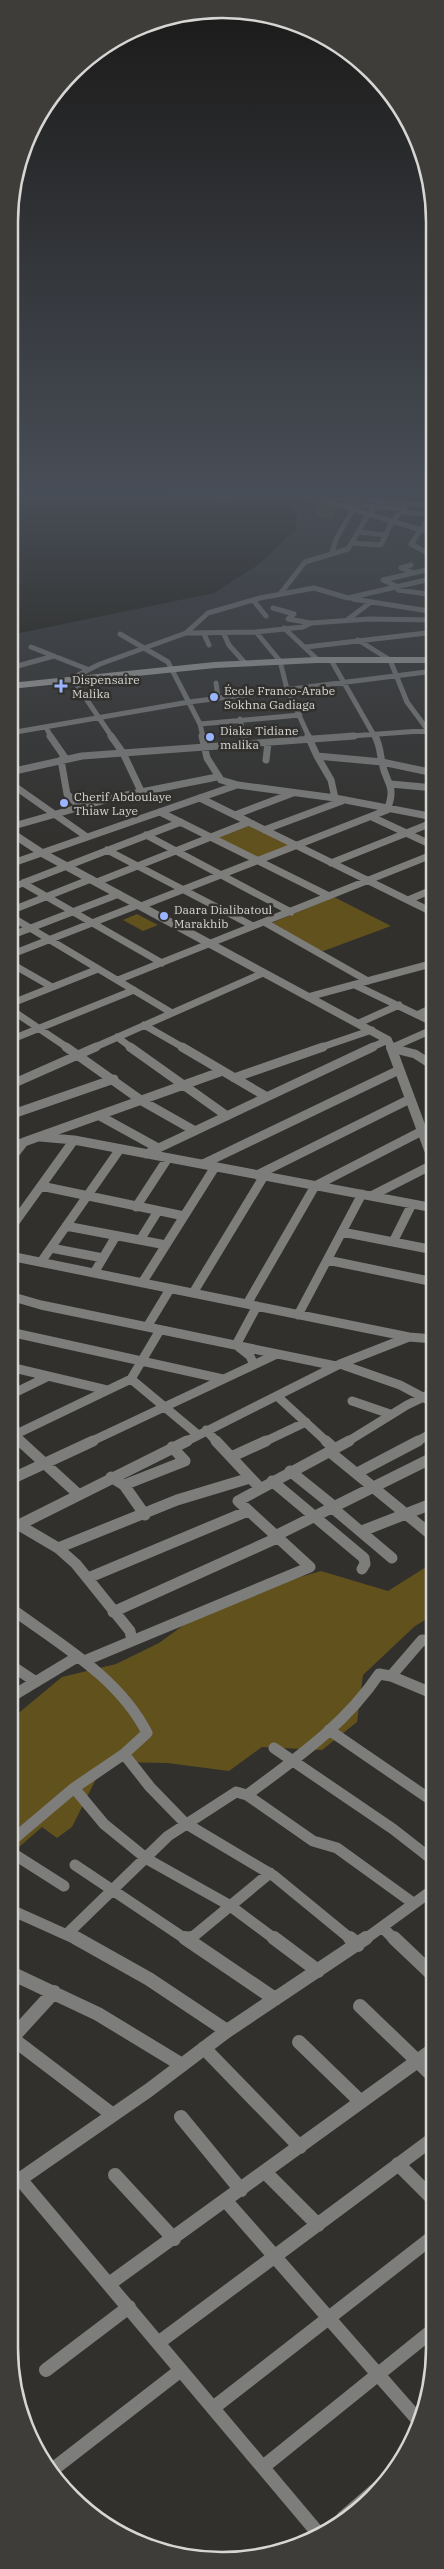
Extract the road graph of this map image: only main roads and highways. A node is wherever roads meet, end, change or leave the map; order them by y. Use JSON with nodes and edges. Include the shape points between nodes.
{"nodes":[{"id":1,"x":426,"y":660,"type":"edge"},
{"id":2,"x":18,"y":685,"type":"edge"}],
"edges":[{"from":1,"to":2,"type":"main road","via":[[245,662]]}]}
